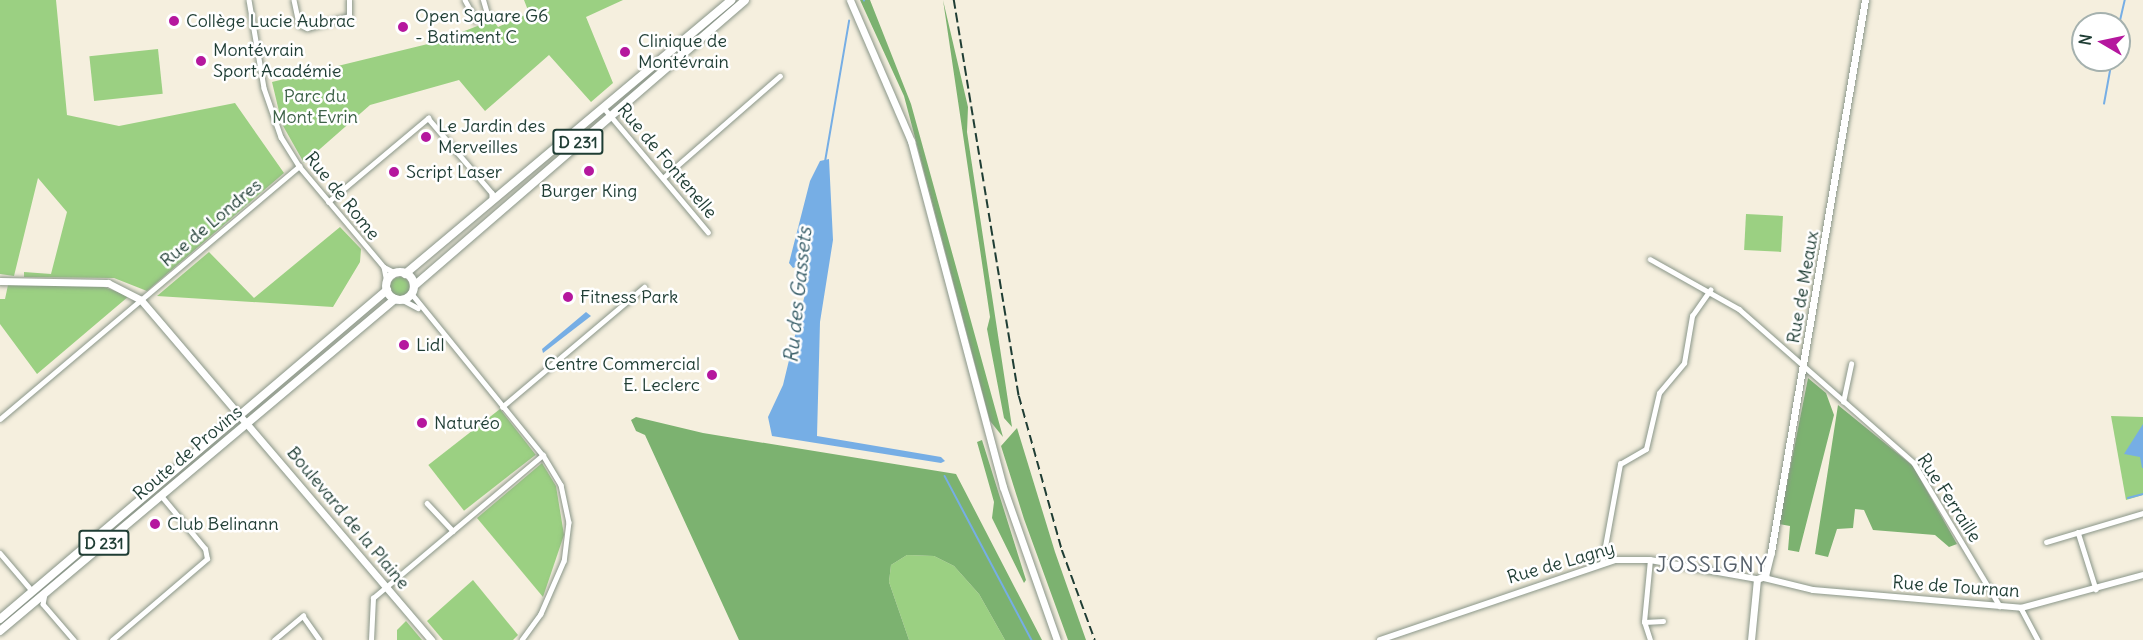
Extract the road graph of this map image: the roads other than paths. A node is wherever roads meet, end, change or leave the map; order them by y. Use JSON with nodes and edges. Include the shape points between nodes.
{"nodes":[{"id":1,"x":249,"y":0,"type":"edge"},
{"id":2,"x":294,"y":0,"type":"edge"},
{"id":3,"x":349,"y":0,"type":"edge"},
{"id":4,"x":465,"y":0,"type":"edge"},
{"id":5,"x":483,"y":0,"type":"edge"},
{"id":6,"x":731,"y":0,"type":"edge"},
{"id":7,"x":745,"y":0,"type":"edge"},
{"id":8,"x":850,"y":0,"type":"edge"},
{"id":9,"x":1865,"y":0,"type":"edge"},
{"id":10,"x":780,"y":76,"type":"dead end"},
{"id":11,"x":607,"y":111,"type":"junction"},
{"id":12,"x":299,"y":166,"type":"junction"},
{"id":13,"x":663,"y":178,"type":"junction"},
{"id":14,"x":506,"y":192,"type":"junction"},
{"id":15,"x":492,"y":193,"type":"junction"},
{"id":16,"x":328,"y":202,"type":"junction"},
{"id":17,"x":492,"y":204,"type":"junction"},
{"id":18,"x":708,"y":232,"type":"dead end"},
{"id":19,"x":1650,"y":259,"type":"dead end"},
{"id":20,"x":384,"y":267,"type":"junction"},
{"id":21,"x":396,"y":273,"type":"junction"},
{"id":22,"x":405,"y":274,"type":"junction"},
{"id":23,"x":0,"y":280,"type":"edge"},
{"id":24,"x":387,"y":286,"type":"junction"},
{"id":25,"x":644,"y":287,"type":"dead end"},
{"id":26,"x":413,"y":290,"type":"junction"},
{"id":27,"x":1710,"y":290,"type":"junction"},
{"id":28,"x":141,"y":300,"type":"junction"},
{"id":29,"x":399,"y":300,"type":"junction"},
{"id":30,"x":418,"y":308,"type":"junction"},
{"id":31,"x":1851,"y":364,"type":"dead end"},
{"id":32,"x":1803,"y":371,"type":"junction"},
{"id":33,"x":1843,"y":402,"type":"junction"},
{"id":34,"x":502,"y":407,"type":"junction"},
{"id":35,"x":0,"y":419,"type":"edge"},
{"id":36,"x":244,"y":419,"type":"junction"},
{"id":37,"x":543,"y":454,"type":"junction"},
{"id":38,"x":160,"y":496,"type":"junction"},
{"id":39,"x":427,"y":503,"type":"dead end"},
{"id":40,"x":2143,"y":513,"type":"edge"},
{"id":41,"x":453,"y":531,"type":"junction"},
{"id":42,"x":2078,"y":532,"type":"junction"},
{"id":43,"x":2046,"y":542,"type":"dead end"},
{"id":44,"x":0,"y":553,"type":"edge"},
{"id":45,"x":1650,"y":560,"type":"junction"},
{"id":46,"x":1602,"y":563,"type":"junction"},
{"id":47,"x":2143,"y":576,"type":"edge"},
{"id":48,"x":1760,"y":579,"type":"junction"},
{"id":49,"x":29,"y":587,"type":"junction"},
{"id":50,"x":386,"y":587,"type":"junction"},
{"id":51,"x":43,"y":589,"type":"junction"},
{"id":52,"x":2096,"y":589,"type":"junction"},
{"id":53,"x":29,"y":600,"type":"junction"},
{"id":54,"x":43,"y":604,"type":"junction"},
{"id":55,"x":2000,"y":606,"type":"junction"},
{"id":56,"x":2021,"y":608,"type":"junction"},
{"id":57,"x":0,"y":619,"type":"edge"},
{"id":58,"x":1663,"y":621,"type":"dead end"},
{"id":59,"x":1644,"y":622,"type":"junction"},
{"id":60,"x":0,"y":631,"type":"edge"},
{"id":61,"x":74,"y":640,"type":"edge"},
{"id":62,"x":112,"y":640,"type":"edge"},
{"id":63,"x":274,"y":640,"type":"edge"},
{"id":64,"x":320,"y":640,"type":"edge"},
{"id":65,"x":371,"y":640,"type":"edge"},
{"id":66,"x":431,"y":640,"type":"edge"},
{"id":67,"x":522,"y":640,"type":"edge"},
{"id":68,"x":1057,"y":640,"type":"edge"},
{"id":69,"x":1380,"y":640,"type":"edge"},
{"id":70,"x":1650,"y":640,"type":"edge"},
{"id":71,"x":1751,"y":640,"type":"edge"},
{"id":72,"x":2038,"y":640,"type":"edge"}],
"edges":[{"from":1,"to":12,"type":"street","name":"Rue de Rome","via":[[268,104]]},
{"from":2,"to":3,"type":"street","via":[[299,24],[307,28],[349,16]]},
{"from":4,"to":5,"type":"street","via":[[476,20],[487,14]]},
{"from":6,"to":11,"type":"main road","number":"D 231"},
{"from":7,"to":11,"type":"main road","number":"D 231"},
{"from":8,"to":68,"type":"main road","via":[[888,77],[911,141],[1003,487]]},
{"from":9,"to":32,"type":"main road","name":"Rue de Meaux"},
{"from":10,"to":13,"type":"street"},
{"from":11,"to":13,"type":"street","name":"Rue de Fontenelle"},
{"from":11,"to":14,"type":"main road","number":"D 231"},
{"from":11,"to":26,"type":"main road","number":"D 231"},
{"from":12,"to":16,"type":"street","name":"Rue de Rome"},
{"from":12,"to":28,"type":"street","name":"Rue de Londres"},
{"from":13,"to":18,"type":"street","name":"Rue de Fontenelle"},
{"from":14,"to":15,"type":"street"},
{"from":14,"to":17,"type":"main road","number":"D 231"},
{"from":15,"to":16,"type":"street","via":[[428,118]]},
{"from":15,"to":17,"type":"street"},
{"from":16,"to":20,"type":"street","name":"Rue de Rome"},
{"from":17,"to":22,"type":"main road","number":"D 231"},
{"from":19,"to":27,"type":"street","name":"Rue Ferraille"},
{"from":20,"to":21,"type":"street"},
{"from":20,"to":24,"type":"street"},
{"from":21,"to":22,"type":"main road"},
{"from":21,"to":24,"type":"main road","name":"Route de Provins"},
{"from":22,"to":26,"type":"main road"},
{"from":23,"to":28,"type":"main road","via":[[108,284]]},
{"from":24,"to":29,"type":"main road"},
{"from":24,"to":36,"type":"main road","name":"Route de Provins","number":"D 231"},
{"from":25,"to":34,"type":"street"},
{"from":26,"to":29,"type":"main road","name":"Route de Provins"},
{"from":26,"to":30,"type":"street"},
{"from":27,"to":32,"type":"street","name":"Rue Ferraille","via":[[1739,309]]},
{"from":27,"to":46,"type":"street","via":[[1692,316],[1684,363],[1659,393],[1646,449],[1620,464]]},
{"from":28,"to":35,"type":"street","name":"Rue de Londres"},
{"from":28,"to":36,"type":"main road","name":"Boulevard de la Plaine"},
{"from":29,"to":30,"type":"street"},
{"from":29,"to":36,"type":"main road","name":"Route de Provins","number":"D 231"},
{"from":30,"to":34,"type":"street"},
{"from":31,"to":33,"type":"street"},
{"from":32,"to":33,"type":"street","name":"Rue Ferraille"},
{"from":32,"to":48,"type":"main road","name":"Rue de Meaux"},
{"from":33,"to":55,"type":"street","name":"Rue Ferraille","via":[[1916,466]]},
{"from":34,"to":37,"type":"street"},
{"from":36,"to":38,"type":"main road","name":"Route de Provins","number":"D 231"},
{"from":36,"to":50,"type":"main road","name":"Boulevard de la Plaine"},
{"from":36,"to":51,"type":"main road","name":"Route de Provins","number":"D 231"},
{"from":37,"to":41,"type":"street"},
{"from":37,"to":67,"type":"street","via":[[561,485],[570,534],[552,592]]},
{"from":38,"to":51,"type":"main road","name":"Route de Provins","number":"D 231"},
{"from":38,"to":62,"type":"street","via":[[205,549],[207,559]]},
{"from":39,"to":41,"type":"street"},
{"from":40,"to":42,"type":"street"},
{"from":41,"to":50,"type":"street"},
{"from":42,"to":43,"type":"street"},
{"from":42,"to":52,"type":"street"},
{"from":44,"to":49,"type":"street"},
{"from":45,"to":46,"type":"street","name":"Rue de Lagny"},
{"from":45,"to":48,"type":"street","name":"Rue de Lagny"},
{"from":45,"to":59,"type":"street"},
{"from":46,"to":69,"type":"street","name":"Rue de Lagny"},
{"from":47,"to":52,"type":"street","name":"Rue de Tournan"},
{"from":48,"to":55,"type":"street","name":"Rue de Tournan","via":[[1818,590]]},
{"from":48,"to":71,"type":"main road","name":"Rue de Meaux"},
{"from":49,"to":51,"type":"street"},
{"from":49,"to":53,"type":"street"},
{"from":50,"to":65,"type":"street","via":[[370,602]]},
{"from":50,"to":66,"type":"main road","name":"Boulevard de la Plaine"},
{"from":51,"to":53,"type":"main road","name":"Route de Provins","number":"D 231"},
{"from":51,"to":54,"type":"street"},
{"from":52,"to":56,"type":"street","name":"Rue de Tournan"},
{"from":53,"to":54,"type":"street"},
{"from":53,"to":57,"type":"main road","name":"Route de Provins","number":"D 231"},
{"from":53,"to":60,"type":"main road","name":"Route de Provins","number":"D 231"},
{"from":54,"to":61,"type":"street"},
{"from":55,"to":56,"type":"street","name":"Rue de Tournan"},
{"from":56,"to":72,"type":"street"},
{"from":58,"to":59,"type":"street"},
{"from":59,"to":70,"type":"street"},
{"from":63,"to":64,"type":"street","via":[[303,616]]}]}
